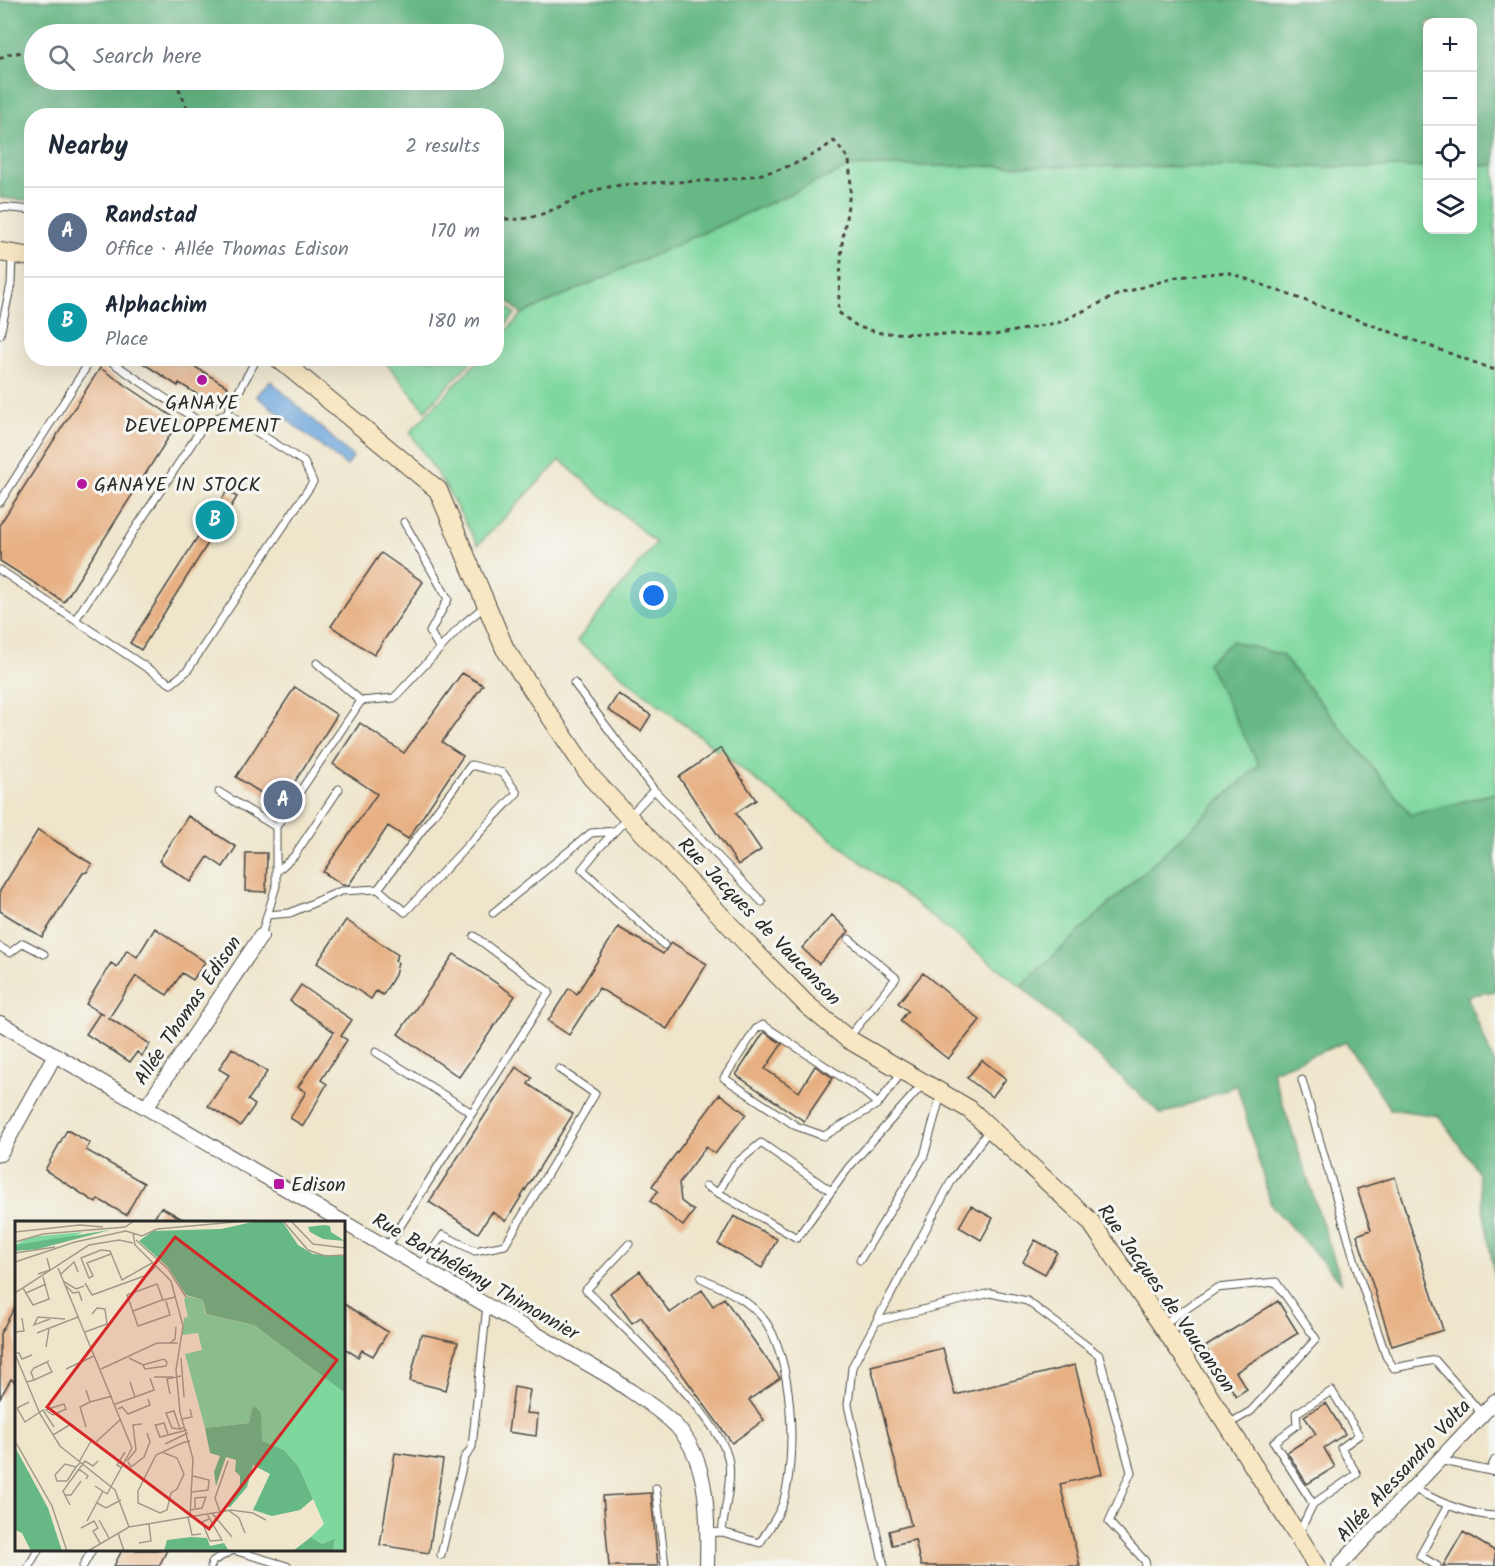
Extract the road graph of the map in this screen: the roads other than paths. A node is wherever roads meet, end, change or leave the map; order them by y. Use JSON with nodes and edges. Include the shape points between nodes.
{"nodes":[{"id":1,"x":0,"y":207,"type":"edge"},
{"id":2,"x":24,"y":209,"type":"edge"},
{"id":3,"x":6,"y":253,"type":"edge"},
{"id":4,"x":24,"y":255,"type":"edge"},
{"id":5,"x":0,"y":335,"type":"edge"},
{"id":6,"x":87,"y":366,"type":"edge"},
{"id":7,"x":118,"y":366,"type":"edge"},
{"id":8,"x":253,"y":366,"type":"edge"},
{"id":9,"x":288,"y":366,"type":"edge"},
{"id":10,"x":228,"y":413,"type":"junction"},
{"id":11,"x":204,"y":425,"type":"junction"},
{"id":12,"x":0,"y":502,"type":"edge"},
{"id":13,"x":404,"y":522,"type":"dead end"},
{"id":14,"x":0,"y":570,"type":"edge"},
{"id":15,"x":486,"y":604,"type":"junction"},
{"id":16,"x":75,"y":620,"type":"junction"},
{"id":17,"x":440,"y":649,"type":"junction"},
{"id":18,"x":317,"y":663,"type":"dead end"},
{"id":19,"x":574,"y":683,"type":"dead end"},
{"id":20,"x":361,"y":701,"type":"junction"},
{"id":21,"x":339,"y":789,"type":"dead end"},
{"id":22,"x":654,"y":790,"type":"junction"},
{"id":23,"x":219,"y":792,"type":"dead end"},
{"id":24,"x":629,"y":817,"type":"junction"},
{"id":25,"x":276,"y":826,"type":"junction"},
{"id":26,"x":615,"y":831,"type":"junction"},
{"id":27,"x":276,"y":872,"type":"junction"},
{"id":28,"x":378,"y":889,"type":"junction"},
{"id":29,"x":762,"y":902,"type":"dead end"},
{"id":30,"x":493,"y":913,"type":"dead end"},
{"id":31,"x":267,"y":915,"type":"junction"},
{"id":32,"x":261,"y":936,"type":"joint"},
{"id":33,"x":474,"y":936,"type":"dead end"},
{"id":34,"x":849,"y":939,"type":"dead end"},
{"id":35,"x":664,"y":945,"type":"dead end"},
{"id":36,"x":0,"y":947,"type":"edge"},
{"id":37,"x":44,"y":954,"type":"dead end"},
{"id":38,"x":0,"y":1023,"type":"edge"},
{"id":39,"x":848,"y":1039,"type":"junction"},
{"id":40,"x":376,"y":1052,"type":"dead end"},
{"id":41,"x":55,"y":1055,"type":"junction"},
{"id":42,"x":559,"y":1069,"type":"dead end"},
{"id":43,"x":902,"y":1072,"type":"junction"},
{"id":44,"x":1302,"y":1080,"type":"dead end"},
{"id":45,"x":923,"y":1084,"type":"junction"},
{"id":46,"x":941,"y":1094,"type":"junction"},
{"id":47,"x":878,"y":1104,"type":"junction"},
{"id":48,"x":147,"y":1106,"type":"junction"},
{"id":49,"x":472,"y":1113,"type":"junction"},
{"id":50,"x":990,"y":1129,"type":"junction"},
{"id":51,"x":0,"y":1154,"type":"edge"},
{"id":52,"x":706,"y":1186,"type":"dead end"},
{"id":53,"x":831,"y":1191,"type":"junction"},
{"id":54,"x":718,"y":1193,"type":"junction"},
{"id":55,"x":326,"y":1218,"type":"edge"},
{"id":56,"x":345,"y":1227,"type":"edge"},
{"id":57,"x":629,"y":1244,"type":"dead end"},
{"id":58,"x":387,"y":1247,"type":"junction"},
{"id":59,"x":860,"y":1260,"type":"dead end"},
{"id":60,"x":421,"y":1266,"type":"junction"},
{"id":61,"x":701,"y":1278,"type":"dead end"},
{"id":62,"x":487,"y":1305,"type":"junction"},
{"id":63,"x":878,"y":1322,"type":"junction"},
{"id":64,"x":1162,"y":1325,"type":"junction"},
{"id":65,"x":1495,"y":1401,"type":"edge"},
{"id":66,"x":1482,"y":1414,"type":"junction"},
{"id":67,"x":1227,"y":1425,"type":"junction"},
{"id":68,"x":1438,"y":1460,"type":"junction"},
{"id":69,"x":1495,"y":1460,"type":"edge"},
{"id":70,"x":1492,"y":1471,"type":"edge"},
{"id":71,"x":656,"y":1488,"type":"dead end"},
{"id":72,"x":1413,"y":1488,"type":"junction"},
{"id":73,"x":1313,"y":1504,"type":"junction"},
{"id":74,"x":1448,"y":1505,"type":"junction"},
{"id":75,"x":1495,"y":1516,"type":"edge"},
{"id":76,"x":722,"y":1532,"type":"junction"},
{"id":77,"x":708,"y":1533,"type":"junction"},
{"id":78,"x":1298,"y":1536,"type":"junction"},
{"id":79,"x":37,"y":1551,"type":"edge"},
{"id":80,"x":91,"y":1551,"type":"edge"},
{"id":81,"x":231,"y":1551,"type":"edge"},
{"id":82,"x":236,"y":1551,"type":"edge"},
{"id":83,"x":441,"y":1555,"type":"dead end"},
{"id":84,"x":29,"y":1566,"type":"edge"},
{"id":85,"x":83,"y":1566,"type":"edge"},
{"id":86,"x":211,"y":1566,"type":"edge"},
{"id":87,"x":287,"y":1566,"type":"edge"},
{"id":88,"x":665,"y":1566,"type":"edge"},
{"id":89,"x":707,"y":1566,"type":"edge"},
{"id":90,"x":884,"y":1566,"type":"edge"},
{"id":91,"x":1146,"y":1566,"type":"edge"},
{"id":92,"x":1317,"y":1566,"type":"edge"},
{"id":93,"x":1339,"y":1566,"type":"edge"},
{"id":94,"x":1437,"y":1566,"type":"edge"}],
"edges":[{"from":1,"to":2,"type":"lane"},
{"from":3,"to":4,"type":"street"},
{"from":3,"to":5,"type":"lane","via":[[11,284]]},
{"from":6,"to":12,"type":"lane"},
{"from":7,"to":11,"type":"lane"},
{"from":8,"to":10,"type":"lane"},
{"from":9,"to":15,"type":"street","name":"Rue Jacques de Vaucanson","via":[[438,490]]},
{"from":10,"to":11,"type":"lane"},
{"from":10,"to":16,"type":"lane","via":[[304,462],[314,482],[187,671],[171,684]]},
{"from":11,"to":16,"type":"lane"},
{"from":13,"to":17,"type":"lane","via":[[448,599],[430,632]]},
{"from":14,"to":16,"type":"lane"},
{"from":15,"to":17,"type":"lane"},
{"from":15,"to":24,"type":"street","name":"Rue Jacques de Vaucanson","via":[[505,649],[544,708],[591,777]]},
{"from":17,"to":20,"type":"lane","via":[[394,698]]},
{"from":18,"to":20,"type":"lane"},
{"from":19,"to":22,"type":"lane"},
{"from":20,"to":25,"type":"lane"},
{"from":21,"to":27,"type":"lane","via":[[294,856]]},
{"from":22,"to":24,"type":"lane"},
{"from":22,"to":29,"type":"lane"},
{"from":23,"to":25,"type":"lane"},
{"from":24,"to":26,"type":"lane"},
{"from":24,"to":39,"type":"street","name":"Rue Jacques de Vaucanson","via":[[806,1004]]},
{"from":25,"to":27,"type":"lane"},
{"from":26,"to":30,"type":"lane","via":[[591,833]]},
{"from":26,"to":35,"type":"lane","via":[[582,869]]},
{"from":27,"to":31,"type":"lane"},
{"from":28,"to":28,"type":"lane","via":[[471,765],[503,773],[517,793],[405,912]]},
{"from":28,"to":31,"type":"lane","via":[[341,891],[290,913]]},
{"from":31,"to":32,"type":"lane"},
{"from":32,"to":48,"type":"street","name":"Allée Thomas Edison"},
{"from":33,"to":49,"type":"lane","via":[[549,992]]},
{"from":34,"to":39,"type":"lane","via":[[896,978]]},
{"from":36,"to":37,"type":"lane","via":[[10,952],[23,943]]},
{"from":38,"to":41,"type":"street","name":"Rue Barthélémy Thimonnier"},
{"from":39,"to":43,"type":"street","name":"Rue Jacques de Vaucanson"},
{"from":40,"to":49,"type":"lane"},
{"from":41,"to":48,"type":"street","name":"Rue Barthélémy Thimonnier"},
{"from":41,"to":51,"type":"street"},
{"from":42,"to":60,"type":"lane","via":[[595,1094],[505,1245],[475,1251],[443,1235]]},
{"from":43,"to":45,"type":"street","name":"Rue Jacques de Vaucanson"},
{"from":43,"to":47,"type":"lane"},
{"from":44,"to":66,"type":"lane","via":[[1356,1269],[1386,1356],[1394,1368],[1435,1360]]},
{"from":45,"to":46,"type":"street","name":"Rue Jacques de Vaucanson"},
{"from":45,"to":53,"type":"lane"},
{"from":46,"to":50,"type":"street","name":"Rue Jacques de Vaucanson","via":[[969,1109]]},
{"from":46,"to":59,"type":"lane","via":[[924,1156]]},
{"from":47,"to":47,"type":"lane","via":[[764,1025],[756,1029],[724,1078],[796,1126],[824,1136]]},
{"from":48,"to":55,"type":"street","name":"Rue Barthélémy Thimonnier"},
{"from":49,"to":58,"type":"lane"},
{"from":50,"to":63,"type":"lane","via":[[952,1180]]},
{"from":50,"to":64,"type":"street","name":"Rue Jacques de Vaucanson","via":[[1090,1221]]},
{"from":52,"to":54,"type":"lane"},
{"from":53,"to":54,"type":"lane","via":[[797,1238]]},
{"from":53,"to":54,"type":"lane","via":[[761,1143],[734,1165]]},
{"from":56,"to":58,"type":"street","name":"Rue Barthélémy Thimonnier"},
{"from":57,"to":76,"type":"lane","via":[[586,1290],[660,1364],[712,1425],[730,1462]]},
{"from":58,"to":60,"type":"street","name":"Rue Barthélémy Thimonnier"},
{"from":60,"to":62,"type":"street","name":"Rue Barthélémy Thimonnier"},
{"from":61,"to":76,"type":"lane","via":[[733,1292],[762,1317],[783,1360],[792,1433],[782,1504],[760,1543]]},
{"from":62,"to":77,"type":"street","name":"Rue Barthélémy Thimonnier","via":[[612,1378],[679,1429],[696,1457]]},
{"from":62,"to":83,"type":"lane","via":[[472,1446],[464,1459]]},
{"from":63,"to":90,"type":"lane","via":[[852,1367],[848,1405]]},
{"from":63,"to":91,"type":"lane","via":[[990,1293],[1027,1301],[1099,1355],[1131,1472],[1109,1522]]},
{"from":64,"to":67,"type":"street","name":"Rue Jacques de Vaucanson"},
{"from":64,"to":67,"type":"lane","via":[[1217,1288],[1276,1282],[1316,1339],[1251,1411]]},
{"from":65,"to":66,"type":"street","name":"Allée Alessandro Volta"},
{"from":66,"to":68,"type":"street","name":"Allée Alessandro Volta"},
{"from":67,"to":78,"type":"street","name":"Rue Jacques de Vaucanson"},
{"from":68,"to":70,"type":"lane"},
{"from":68,"to":72,"type":"street","name":"Allée Alessandro Volta"},
{"from":69,"to":70,"type":"lane"},
{"from":71,"to":88,"type":"lane"},
{"from":72,"to":74,"type":"lane"},
{"from":72,"to":93,"type":"street","name":"Allée Alessandro Volta"},
{"from":73,"to":73,"type":"lane","via":[[1358,1474],[1341,1448],[1359,1435],[1332,1391],[1296,1413],[1297,1425],[1274,1442]]},
{"from":73,"to":78,"type":"lane"},
{"from":74,"to":75,"type":"lane","via":[[1479,1516]]},
{"from":74,"to":94,"type":"lane","via":[[1420,1556]]},
{"from":76,"to":77,"type":"lane"},
{"from":77,"to":89,"type":"street","name":"Rue Barthélémy Thimonnier"},
{"from":78,"to":92,"type":"street","name":"Rue Jacques de Vaucanson"},
{"from":79,"to":84,"type":"lane"},
{"from":80,"to":85,"type":"lane"},
{"from":81,"to":86,"type":"lane"},
{"from":82,"to":87,"type":"lane"}]}
